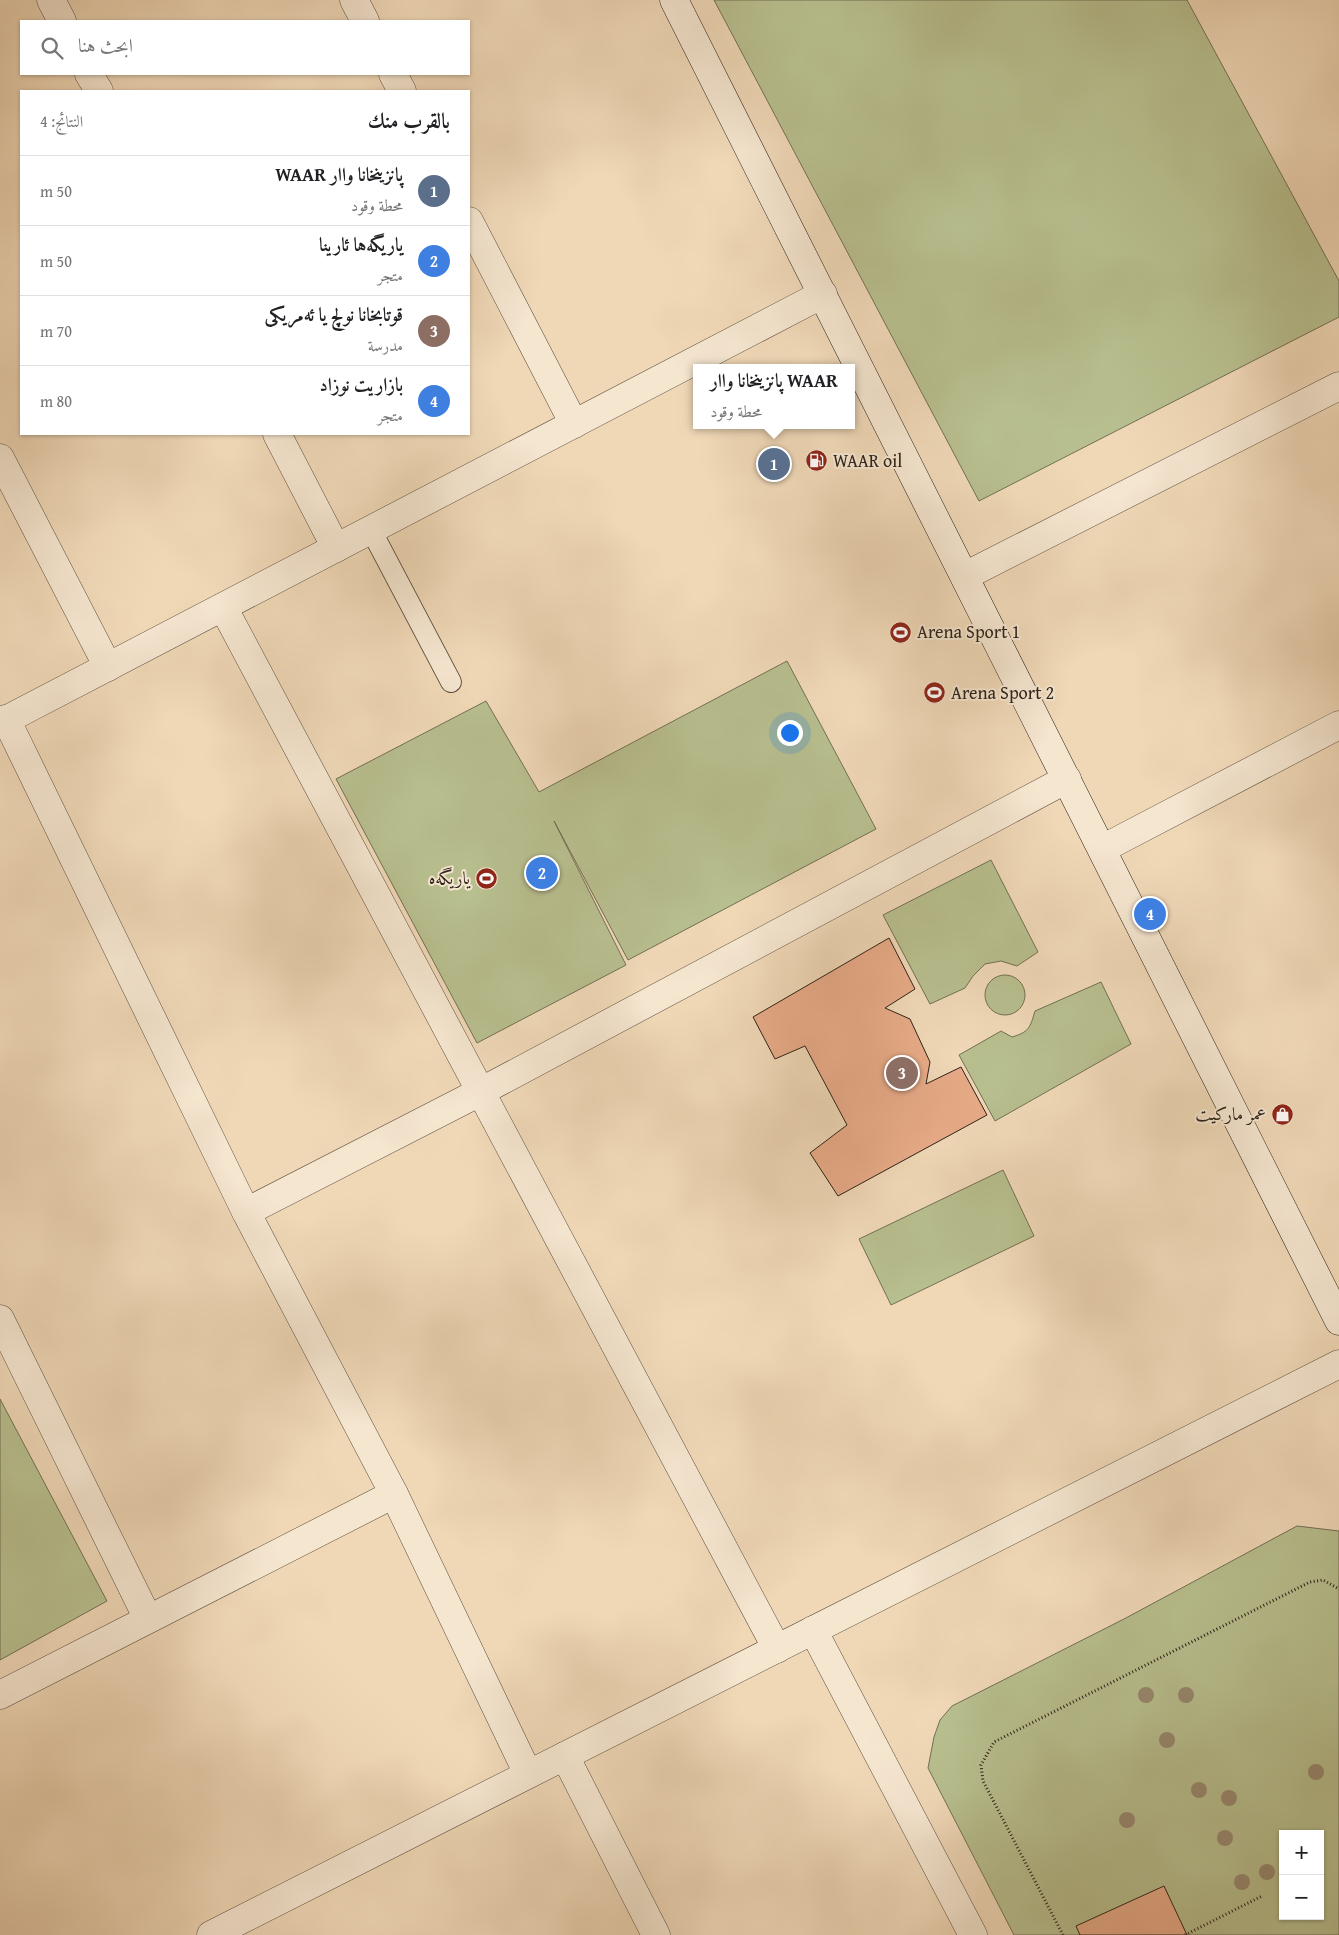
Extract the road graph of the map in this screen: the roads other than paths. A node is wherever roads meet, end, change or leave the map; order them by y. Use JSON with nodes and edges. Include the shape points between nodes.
{"nodes":[{"id":1,"x":51,"y":0,"type":"edge"},
{"id":2,"x":354,"y":0,"type":"edge"},
{"id":3,"x":674,"y":0,"type":"edge"},
{"id":4,"x":61,"y":20,"type":"edge"},
{"id":5,"x":364,"y":20,"type":"edge"},
{"id":6,"x":90,"y":75,"type":"edge"},
{"id":7,"x":393,"y":75,"type":"edge"},
{"id":8,"x":97,"y":90,"type":"edge"},
{"id":9,"x":401,"y":90,"type":"edge"},
{"id":10,"x":470,"y":223,"type":"edge"},
{"id":11,"x":823,"y":294,"type":"junction"},
{"id":12,"x":1339,"y":386,"type":"edge"},
{"id":13,"x":574,"y":424,"type":"junction"},
{"id":14,"x":278,"y":435,"type":"edge"},
{"id":15,"x":0,"y":458,"type":"edge"},
{"id":16,"x":370,"y":530,"type":"junction"},
{"id":17,"x":336,"y":548,"type":"junction"},
{"id":18,"x":965,"y":576,"type":"junction"},
{"id":19,"x":223,"y":607,"type":"junction"},
{"id":20,"x":108,"y":667,"type":"junction"},
{"id":21,"x":451,"y":682,"type":"dead end"},
{"id":22,"x":3,"y":721,"type":"edge"},
{"id":23,"x":1339,"y":725,"type":"edge"},
{"id":24,"x":1067,"y":779,"type":"junction"},
{"id":25,"x":1102,"y":849,"type":"junction"},
{"id":26,"x":480,"y":1092,"type":"junction"},
{"id":27,"x":246,"y":1212,"type":"junction"},
{"id":28,"x":0,"y":1318,"type":"edge"},
{"id":29,"x":1339,"y":1321,"type":"edge"},
{"id":30,"x":1339,"y":1364,"type":"edge"},
{"id":31,"x":394,"y":1494,"type":"junction"},
{"id":32,"x":148,"y":1619,"type":"junction"},
{"id":33,"x":813,"y":1630,"type":"junction"},
{"id":34,"x":777,"y":1649,"type":"junction"},
{"id":35,"x":0,"y":1695,"type":"edge"},
{"id":36,"x":565,"y":1756,"type":"junction"},
{"id":37,"x":528,"y":1774,"type":"junction"},
{"id":38,"x":211,"y":1935,"type":"edge"},
{"id":39,"x":656,"y":1935,"type":"edge"},
{"id":40,"x":973,"y":1935,"type":"edge"}],
"edges":[{"from":1,"to":4,"type":"street"},
{"from":2,"to":5,"type":"street"},
{"from":3,"to":11,"type":"street"},
{"from":6,"to":8,"type":"street"},
{"from":7,"to":9,"type":"street"},
{"from":10,"to":13,"type":"street"},
{"from":11,"to":13,"type":"street"},
{"from":11,"to":18,"type":"street"},
{"from":12,"to":18,"type":"street"},
{"from":13,"to":16,"type":"street"},
{"from":14,"to":17,"type":"street"},
{"from":15,"to":20,"type":"street"},
{"from":16,"to":17,"type":"street"},
{"from":16,"to":21,"type":"lane"},
{"from":17,"to":19,"type":"street"},
{"from":18,"to":24,"type":"street"},
{"from":19,"to":20,"type":"street"},
{"from":19,"to":26,"type":"street"},
{"from":20,"to":22,"type":"street"},
{"from":22,"to":27,"type":"street"},
{"from":23,"to":25,"type":"street"},
{"from":24,"to":25,"type":"street"},
{"from":24,"to":26,"type":"street"},
{"from":25,"to":29,"type":"street"},
{"from":26,"to":27,"type":"street"},
{"from":26,"to":34,"type":"street"},
{"from":27,"to":31,"type":"street"},
{"from":28,"to":32,"type":"street"},
{"from":30,"to":33,"type":"street"},
{"from":31,"to":32,"type":"street"},
{"from":31,"to":37,"type":"street"},
{"from":32,"to":35,"type":"street"},
{"from":33,"to":34,"type":"street"},
{"from":33,"to":40,"type":"street"},
{"from":34,"to":36,"type":"street"},
{"from":36,"to":37,"type":"street"},
{"from":36,"to":39,"type":"street"},
{"from":37,"to":38,"type":"street"}]}
